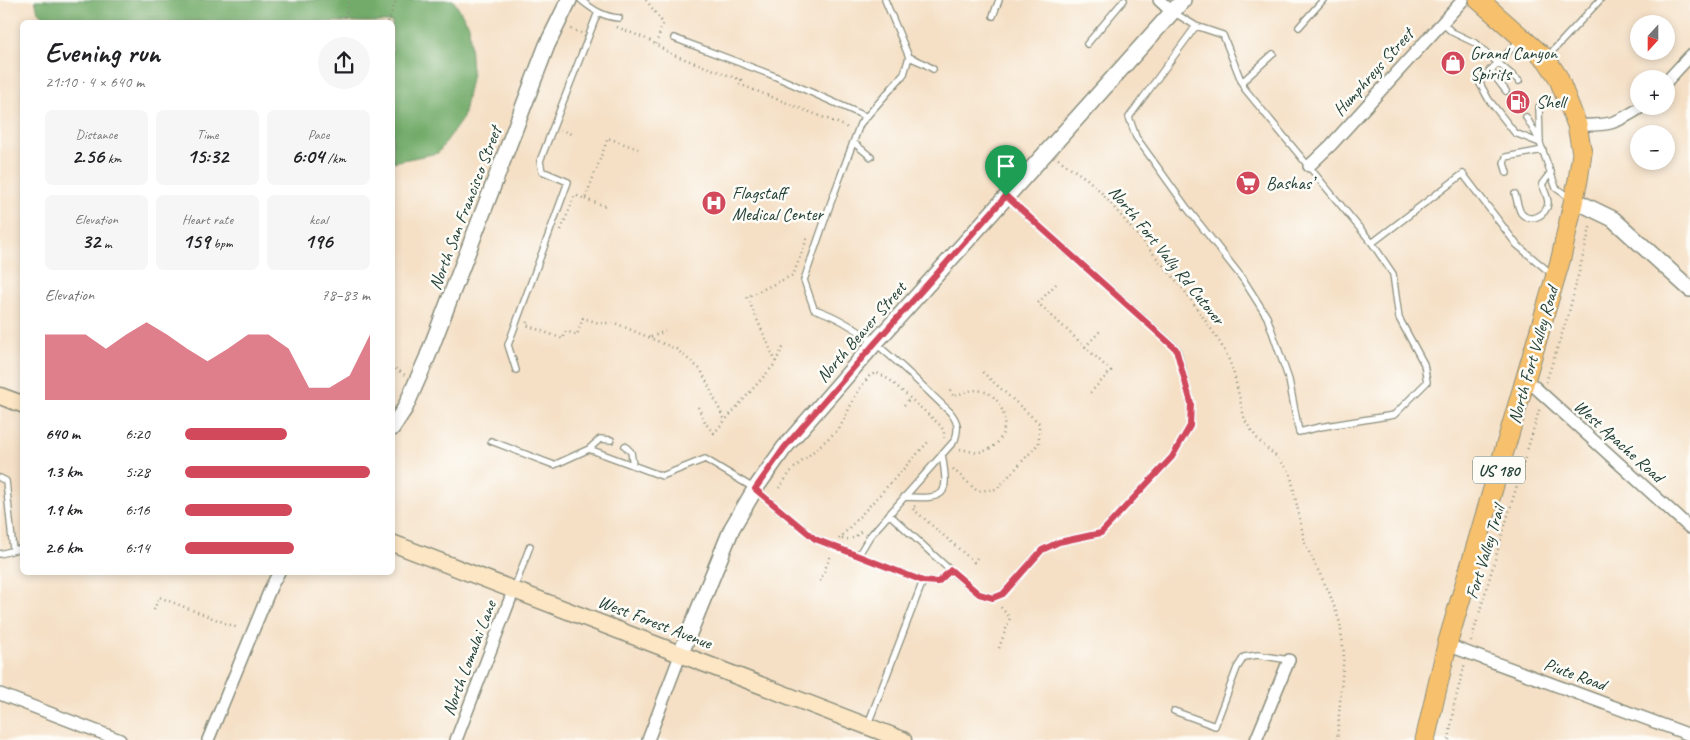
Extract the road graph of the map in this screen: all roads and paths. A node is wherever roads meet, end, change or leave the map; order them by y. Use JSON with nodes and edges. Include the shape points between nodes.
{"nodes":[{"id":1,"x":348,"y":0,"type":"edge"},
{"id":2,"x":396,"y":0,"type":"edge"},
{"id":3,"x":569,"y":0,"type":"edge"},
{"id":4,"x":581,"y":0,"type":"edge"},
{"id":5,"x":646,"y":0,"type":"edge"},
{"id":6,"x":885,"y":0,"type":"edge"},
{"id":7,"x":999,"y":0,"type":"edge"},
{"id":8,"x":1124,"y":0,"type":"edge"},
{"id":9,"x":1159,"y":0,"type":"edge"},
{"id":10,"x":1183,"y":0,"type":"edge"},
{"id":11,"x":1323,"y":0,"type":"edge"},
{"id":12,"x":1463,"y":0,"type":"edge"},
{"id":13,"x":1479,"y":0,"type":"edge"},
{"id":14,"x":1600,"y":0,"type":"edge"},
{"id":15,"x":598,"y":12,"type":"junction"},
{"id":16,"x":1172,"y":12,"type":"junction"},
{"id":17,"x":993,"y":16,"type":"dead end"},
{"id":18,"x":620,"y":18,"type":"dead end"},
{"id":19,"x":344,"y":20,"type":"edge"},
{"id":20,"x":389,"y":20,"type":"edge"},
{"id":21,"x":1442,"y":23,"type":"junction"},
{"id":22,"x":1196,"y":26,"type":"junction"},
{"id":23,"x":616,"y":27,"type":"dead end"},
{"id":24,"x":1299,"y":27,"type":"dead end"},
{"id":25,"x":674,"y":38,"type":"dead end"},
{"id":26,"x":1522,"y":38,"type":"junction"},
{"id":27,"x":656,"y":44,"type":"junction"},
{"id":28,"x":1086,"y":44,"type":"dead end"},
{"id":29,"x":1273,"y":54,"type":"dead end"},
{"id":30,"x":1690,"y":56,"type":"edge"},
{"id":31,"x":909,"y":57,"type":"junction"},
{"id":32,"x":1546,"y":59,"type":"junction"},
{"id":33,"x":1498,"y":63,"type":"junction"},
{"id":34,"x":933,"y":68,"type":"dead end"},
{"id":35,"x":1490,"y":70,"type":"junction"},
{"id":36,"x":1675,"y":72,"type":"edge"},
{"id":37,"x":1520,"y":81,"type":"dead end"},
{"id":38,"x":1242,"y":82,"type":"junction"},
{"id":39,"x":1506,"y":91,"type":"dead end"},
{"id":40,"x":1539,"y":107,"type":"dead end"},
{"id":41,"x":1630,"y":114,"type":"edge"},
{"id":42,"x":867,"y":117,"type":"junction"},
{"id":43,"x":1526,"y":117,"type":"dead end"},
{"id":44,"x":1577,"y":125,"type":"junction"},
{"id":45,"x":558,"y":129,"type":"dead end"},
{"id":46,"x":574,"y":135,"type":"dead end"},
{"id":47,"x":854,"y":140,"type":"junction"},
{"id":48,"x":1540,"y":142,"type":"junction"},
{"id":49,"x":638,"y":149,"type":"dead end"},
{"id":50,"x":1543,"y":150,"type":"junction"},
{"id":51,"x":870,"y":157,"type":"dead end"},
{"id":52,"x":1061,"y":162,"type":"dead end"},
{"id":53,"x":1309,"y":166,"type":"junction"},
{"id":54,"x":1551,"y":172,"type":"junction"},
{"id":55,"x":1507,"y":173,"type":"dead end"},
{"id":56,"x":1515,"y":194,"type":"dead end"},
{"id":57,"x":1006,"y":196,"type":"junction"},
{"id":58,"x":585,"y":199,"type":"junction"},
{"id":59,"x":1574,"y":200,"type":"junction"},
{"id":60,"x":608,"y":207,"type":"dead end"},
{"id":61,"x":1591,"y":225,"type":"dead end"},
{"id":62,"x":810,"y":230,"type":"dead end"},
{"id":63,"x":561,"y":232,"type":"dead end"},
{"id":64,"x":1372,"y":243,"type":"junction"},
{"id":65,"x":1555,"y":277,"type":"junction"},
{"id":66,"x":1056,"y":284,"type":"dead end"},
{"id":67,"x":1690,"y":289,"type":"edge"},
{"id":68,"x":530,"y":315,"type":"dead end"},
{"id":69,"x":1102,"y":329,"type":"dead end"},
{"id":70,"x":665,"y":331,"type":"dead end"},
{"id":71,"x":651,"y":337,"type":"junction"},
{"id":72,"x":875,"y":343,"type":"junction"},
{"id":73,"x":784,"y":346,"type":"dead end"},
{"id":74,"x":1085,"y":347,"type":"junction"},
{"id":75,"x":776,"y":362,"type":"junction"},
{"id":76,"x":516,"y":370,"type":"dead end"},
{"id":77,"x":980,"y":370,"type":"dead end"},
{"id":78,"x":1548,"y":375,"type":"dead end"},
{"id":79,"x":1526,"y":379,"type":"junction"},
{"id":80,"x":950,"y":390,"type":"dead end"},
{"id":81,"x":1089,"y":394,"type":"dead end"},
{"id":82,"x":0,"y":396,"type":"edge"},
{"id":83,"x":910,"y":398,"type":"junction"},
{"id":84,"x":20,"y":403,"type":"edge"},
{"id":85,"x":904,"y":405,"type":"dead end"},
{"id":86,"x":698,"y":407,"type":"dead end"},
{"id":87,"x":1538,"y":414,"type":"dead end"},
{"id":88,"x":725,"y":420,"type":"junction"},
{"id":89,"x":395,"y":423,"type":"edge"},
{"id":90,"x":611,"y":440,"type":"dead end"},
{"id":91,"x":491,"y":441,"type":"dead end"},
{"id":92,"x":929,"y":441,"type":"dead end"},
{"id":93,"x":943,"y":441,"type":"dead end"},
{"id":94,"x":625,"y":446,"type":"dead end"},
{"id":95,"x":589,"y":449,"type":"junction"},
{"id":96,"x":942,"y":454,"type":"junction"},
{"id":97,"x":954,"y":455,"type":"dead end"},
{"id":98,"x":633,"y":465,"type":"junction"},
{"id":99,"x":950,"y":473,"type":"dead end"},
{"id":100,"x":0,"y":478,"type":"edge"},
{"id":101,"x":779,"y":488,"type":"dead end"},
{"id":102,"x":755,"y":489,"type":"junction"},
{"id":103,"x":904,"y":497,"type":"junction"},
{"id":104,"x":915,"y":506,"type":"dead end"},
{"id":105,"x":889,"y":514,"type":"junction"},
{"id":106,"x":1690,"y":528,"type":"edge"},
{"id":107,"x":862,"y":530,"type":"dead end"},
{"id":108,"x":839,"y":538,"type":"junction"},
{"id":109,"x":395,"y":544,"type":"edge"},
{"id":110,"x":530,"y":546,"type":"dead end"},
{"id":111,"x":835,"y":547,"type":"junction"},
{"id":112,"x":20,"y":548,"type":"edge"},
{"id":113,"x":13,"y":550,"type":"junction"},
{"id":114,"x":0,"y":554,"type":"edge"},
{"id":115,"x":858,"y":556,"type":"junction"},
{"id":116,"x":977,"y":558,"type":"dead end"},
{"id":117,"x":951,"y":570,"type":"junction"},
{"id":118,"x":277,"y":575,"type":"edge"},
{"id":119,"x":820,"y":581,"type":"dead end"},
{"id":120,"x":923,"y":581,"type":"junction"},
{"id":121,"x":514,"y":589,"type":"junction"},
{"id":122,"x":993,"y":598,"type":"junction"},
{"id":123,"x":154,"y":610,"type":"dead end"},
{"id":124,"x":238,"y":628,"type":"dead end"},
{"id":125,"x":1471,"y":640,"type":"dead end"},
{"id":126,"x":1447,"y":646,"type":"junction"},
{"id":127,"x":999,"y":648,"type":"dead end"},
{"id":128,"x":681,"y":654,"type":"junction"},
{"id":129,"x":1289,"y":660,"type":"joint"},
{"id":130,"x":1465,"y":666,"type":"dead end"},
{"id":131,"x":0,"y":694,"type":"edge"},
{"id":132,"x":1174,"y":711,"type":"dead end"},
{"id":133,"x":867,"y":726,"type":"junction"},
{"id":134,"x":1690,"y":735,"type":"edge"},
{"id":135,"x":120,"y":740,"type":"edge"},
{"id":136,"x":208,"y":740,"type":"edge"},
{"id":137,"x":456,"y":740,"type":"edge"},
{"id":138,"x":648,"y":740,"type":"edge"},
{"id":139,"x":903,"y":740,"type":"edge"},
{"id":140,"x":1256,"y":740,"type":"edge"},
{"id":141,"x":1337,"y":740,"type":"edge"},
{"id":142,"x":1425,"y":740,"type":"edge"},
{"id":143,"x":1449,"y":740,"type":"edge"}],
"edges":[{"from":1,"to":19,"type":"path"},
{"from":2,"to":20,"type":"path"},
{"from":3,"to":89,"type":"street","name":"North San Francisco Street","via":[[547,44],[428,358]]},
{"from":4,"to":15,"type":"lane"},
{"from":5,"to":27,"type":"path","via":[[663,23]]},
{"from":6,"to":31,"type":"lane"},
{"from":7,"to":17,"type":"lane"},
{"from":8,"to":28,"type":"lane"},
{"from":9,"to":16,"type":"street"},
{"from":10,"to":16,"type":"street","name":"North Beaver Street"},
{"from":11,"to":24,"type":"lane"},
{"from":12,"to":21,"type":"street","name":"Humphreys Street"},
{"from":13,"to":26,"type":"main road","name":"North Fort Valley Road","number":"US 180"},
{"from":14,"to":32,"type":"lane"},
{"from":15,"to":18,"type":"lane"},
{"from":15,"to":76,"type":"lane","via":[[540,161],[542,171],[568,182],[508,345]]},
{"from":16,"to":22,"type":"lane"},
{"from":16,"to":57,"type":"street","name":"North Beaver Street"},
{"from":21,"to":33,"type":"lane","via":[[1452,32],[1475,43]]},
{"from":21,"to":53,"type":"street","name":"Humphreys Street"},
{"from":22,"to":38,"type":"lane","via":[[1223,35]]},
{"from":22,"to":64,"type":"lane","via":[[1130,117],[1136,137],[1243,279],[1267,317],[1289,380],[1299,432],[1394,415],[1427,382],[1424,364],[1399,318],[1393,274]]},
{"from":23,"to":27,"type":"path"},
{"from":25,"to":42,"type":"lane"},
{"from":26,"to":32,"type":"main road","name":"North Fort Valley Road","number":"US 180"},
{"from":26,"to":33,"type":"lane"},
{"from":27,"to":47,"type":"path","via":[[670,54],[741,80],[740,84],[845,126]]},
{"from":29,"to":38,"type":"lane"},
{"from":30,"to":36,"type":"street"},
{"from":31,"to":34,"type":"lane"},
{"from":31,"to":42,"type":"lane","via":[[904,74]]},
{"from":32,"to":44,"type":"main road","name":"North Fort Valley Road","number":"US 180","via":[[1558,77]]},
{"from":33,"to":35,"type":"lane"},
{"from":33,"to":37,"type":"lane"},
{"from":35,"to":39,"type":"lane"},
{"from":35,"to":48,"type":"lane","via":[[1479,82],[1489,100],[1516,133]]},
{"from":38,"to":53,"type":"lane"},
{"from":40,"to":48,"type":"lane"},
{"from":41,"to":44,"type":"street","via":[[1606,125]]},
{"from":42,"to":47,"type":"lane","via":[[860,124]]},
{"from":43,"to":48,"type":"lane"},
{"from":44,"to":59,"type":"main road","name":"North Fort Valley Road","number":"US 180","via":[[1582,153]]},
{"from":45,"to":46,"type":"path"},
{"from":47,"to":51,"type":"lane"},
{"from":47,"to":72,"type":"lane","via":[[804,280],[814,309],[831,314]]},
{"from":48,"to":50,"type":"lane"},
{"from":49,"to":58,"type":"path","via":[[608,138]]},
{"from":50,"to":54,"type":"lane"},
{"from":50,"to":55,"type":"lane","via":[[1506,157]]},
{"from":52,"to":141,"type":"path","name":"North Fort Vally Rd Cutover","via":[[1100,191],[1184,290],[1226,353],[1237,382],[1245,422],[1290,472],[1305,544],[1332,600],[1343,640]]},
{"from":53,"to":64,"type":"lane"},
{"from":54,"to":56,"type":"lane","via":[[1542,184],[1548,202],[1541,216],[1526,217],[1521,213]]},
{"from":54,"to":59,"type":"lane","via":[[1556,188]]},
{"from":57,"to":72,"type":"street","name":"North Beaver Street"},
{"from":57,"to":122,"type":"lane","via":[[1176,349],[1191,403],[1190,426],[1172,457],[1101,533],[1059,542],[1042,550],[1003,594]]},
{"from":58,"to":60,"type":"path"},
{"from":58,"to":63,"type":"path","via":[[575,194]]},
{"from":59,"to":65,"type":"main road","name":"North Fort Valley Road","number":"US 180"},
{"from":59,"to":67,"type":"street","via":[[1613,219]]},
{"from":61,"to":78,"type":"path"},
{"from":62,"to":75,"type":"path","via":[[793,275],[746,297]]},
{"from":64,"to":65,"type":"lane","via":[[1463,174],[1517,244]]},
{"from":65,"to":79,"type":"main road","name":"North Fort Valley Road","number":"US 180"},
{"from":66,"to":74,"type":"path","via":[[1038,303]]},
{"from":68,"to":71,"type":"path","via":[[526,324],[563,339],[566,331],[577,335],[583,318],[598,323],[615,323]]},
{"from":69,"to":74,"type":"path"},
{"from":70,"to":71,"type":"path"},
{"from":71,"to":88,"type":"path","via":[[676,349],[701,370]]},
{"from":72,"to":96,"type":"lane","via":[[956,420],[955,440]]},
{"from":72,"to":102,"type":"street","name":"North Beaver Street","via":[[784,448]]},
{"from":73,"to":75,"type":"path"},
{"from":74,"to":81,"type":"path","via":[[1111,371]]},
{"from":75,"to":88,"type":"path"},
{"from":77,"to":99,"type":"path","via":[[1039,423],[1039,443],[997,489],[977,491],[948,466]]},
{"from":79,"to":106,"type":"street","name":"West Apache Road"},
{"from":79,"to":126,"type":"main road","name":"North Fort Valley Road","number":"US 180"},
{"from":80,"to":97,"type":"path","via":[[954,397],[961,392],[987,393],[999,402],[1005,420],[1003,432],[995,444],[980,452],[960,449]]},
{"from":82,"to":84,"type":"main road"},
{"from":83,"to":85,"type":"path"},
{"from":83,"to":93,"type":"path","via":[[941,426]]},
{"from":83,"to":101,"type":"path","via":[[883,375],[870,375],[858,390],[839,429],[797,466]]},
{"from":86,"to":88,"type":"path","via":[[714,432]]},
{"from":87,"to":125,"type":"path","name":"Fort Valley Trail"},
{"from":90,"to":95,"type":"lane","via":[[600,439]]},
{"from":91,"to":95,"type":"lane","via":[[554,465]]},
{"from":92,"to":108,"type":"path"},
{"from":94,"to":98,"type":"lane","via":[[631,452]]},
{"from":95,"to":98,"type":"lane"},
{"from":96,"to":103,"type":"lane"},
{"from":96,"to":103,"type":"lane","via":[[946,480],[944,490],[931,498]]},
{"from":98,"to":102,"type":"lane","via":[[662,476],[705,459]]},
{"from":100,"to":113,"type":"lane","via":[[6,481]]},
{"from":102,"to":111,"type":"lane","via":[[815,539]]},
{"from":102,"to":128,"type":"street","name":"North Beaver Street","via":[[732,528]]},
{"from":103,"to":105,"type":"lane"},
{"from":104,"to":116,"type":"path","via":[[912,508],[974,562]]},
{"from":105,"to":115,"type":"lane"},
{"from":105,"to":117,"type":"lane"},
{"from":107,"to":108,"type":"path","via":[[851,540]]},
{"from":108,"to":111,"type":"path"},
{"from":109,"to":121,"type":"main road","name":"West Forest Avenue"},
{"from":110,"to":121,"type":"lane"},
{"from":111,"to":115,"type":"lane"},
{"from":111,"to":119,"type":"path"},
{"from":112,"to":113,"type":"lane"},
{"from":113,"to":114,"type":"lane"},
{"from":115,"to":120,"type":"lane"},
{"from":117,"to":120,"type":"lane","via":[[938,582]]},
{"from":117,"to":122,"type":"lane","via":[[979,594]]},
{"from":118,"to":136,"type":"street"},
{"from":120,"to":133,"type":"lane"},
{"from":121,"to":128,"type":"main road","name":"West Forest Avenue"},
{"from":121,"to":137,"type":"street","name":"North Lomalai Lane"},
{"from":122,"to":127,"type":"path","via":[[1010,618]]},
{"from":123,"to":124,"type":"path","via":[[159,597]]},
{"from":126,"to":134,"type":"street","name":"Piute Road"},
{"from":126,"to":142,"type":"main road","name":"North Fort Valley Road","number":"US 180"},
{"from":128,"to":133,"type":"main road","name":"West Forest Avenue"},
{"from":128,"to":138,"type":"street","name":"North Beaver Street"},
{"from":129,"to":132,"type":"lane","via":[[1258,655],[1244,657],[1215,726]]},
{"from":129,"to":140,"type":"street"},
{"from":130,"to":143,"type":"path","via":[[1454,705]]},
{"from":131,"to":135,"type":"street"},
{"from":133,"to":139,"type":"main road","name":"West Forest Avenue"}]}
